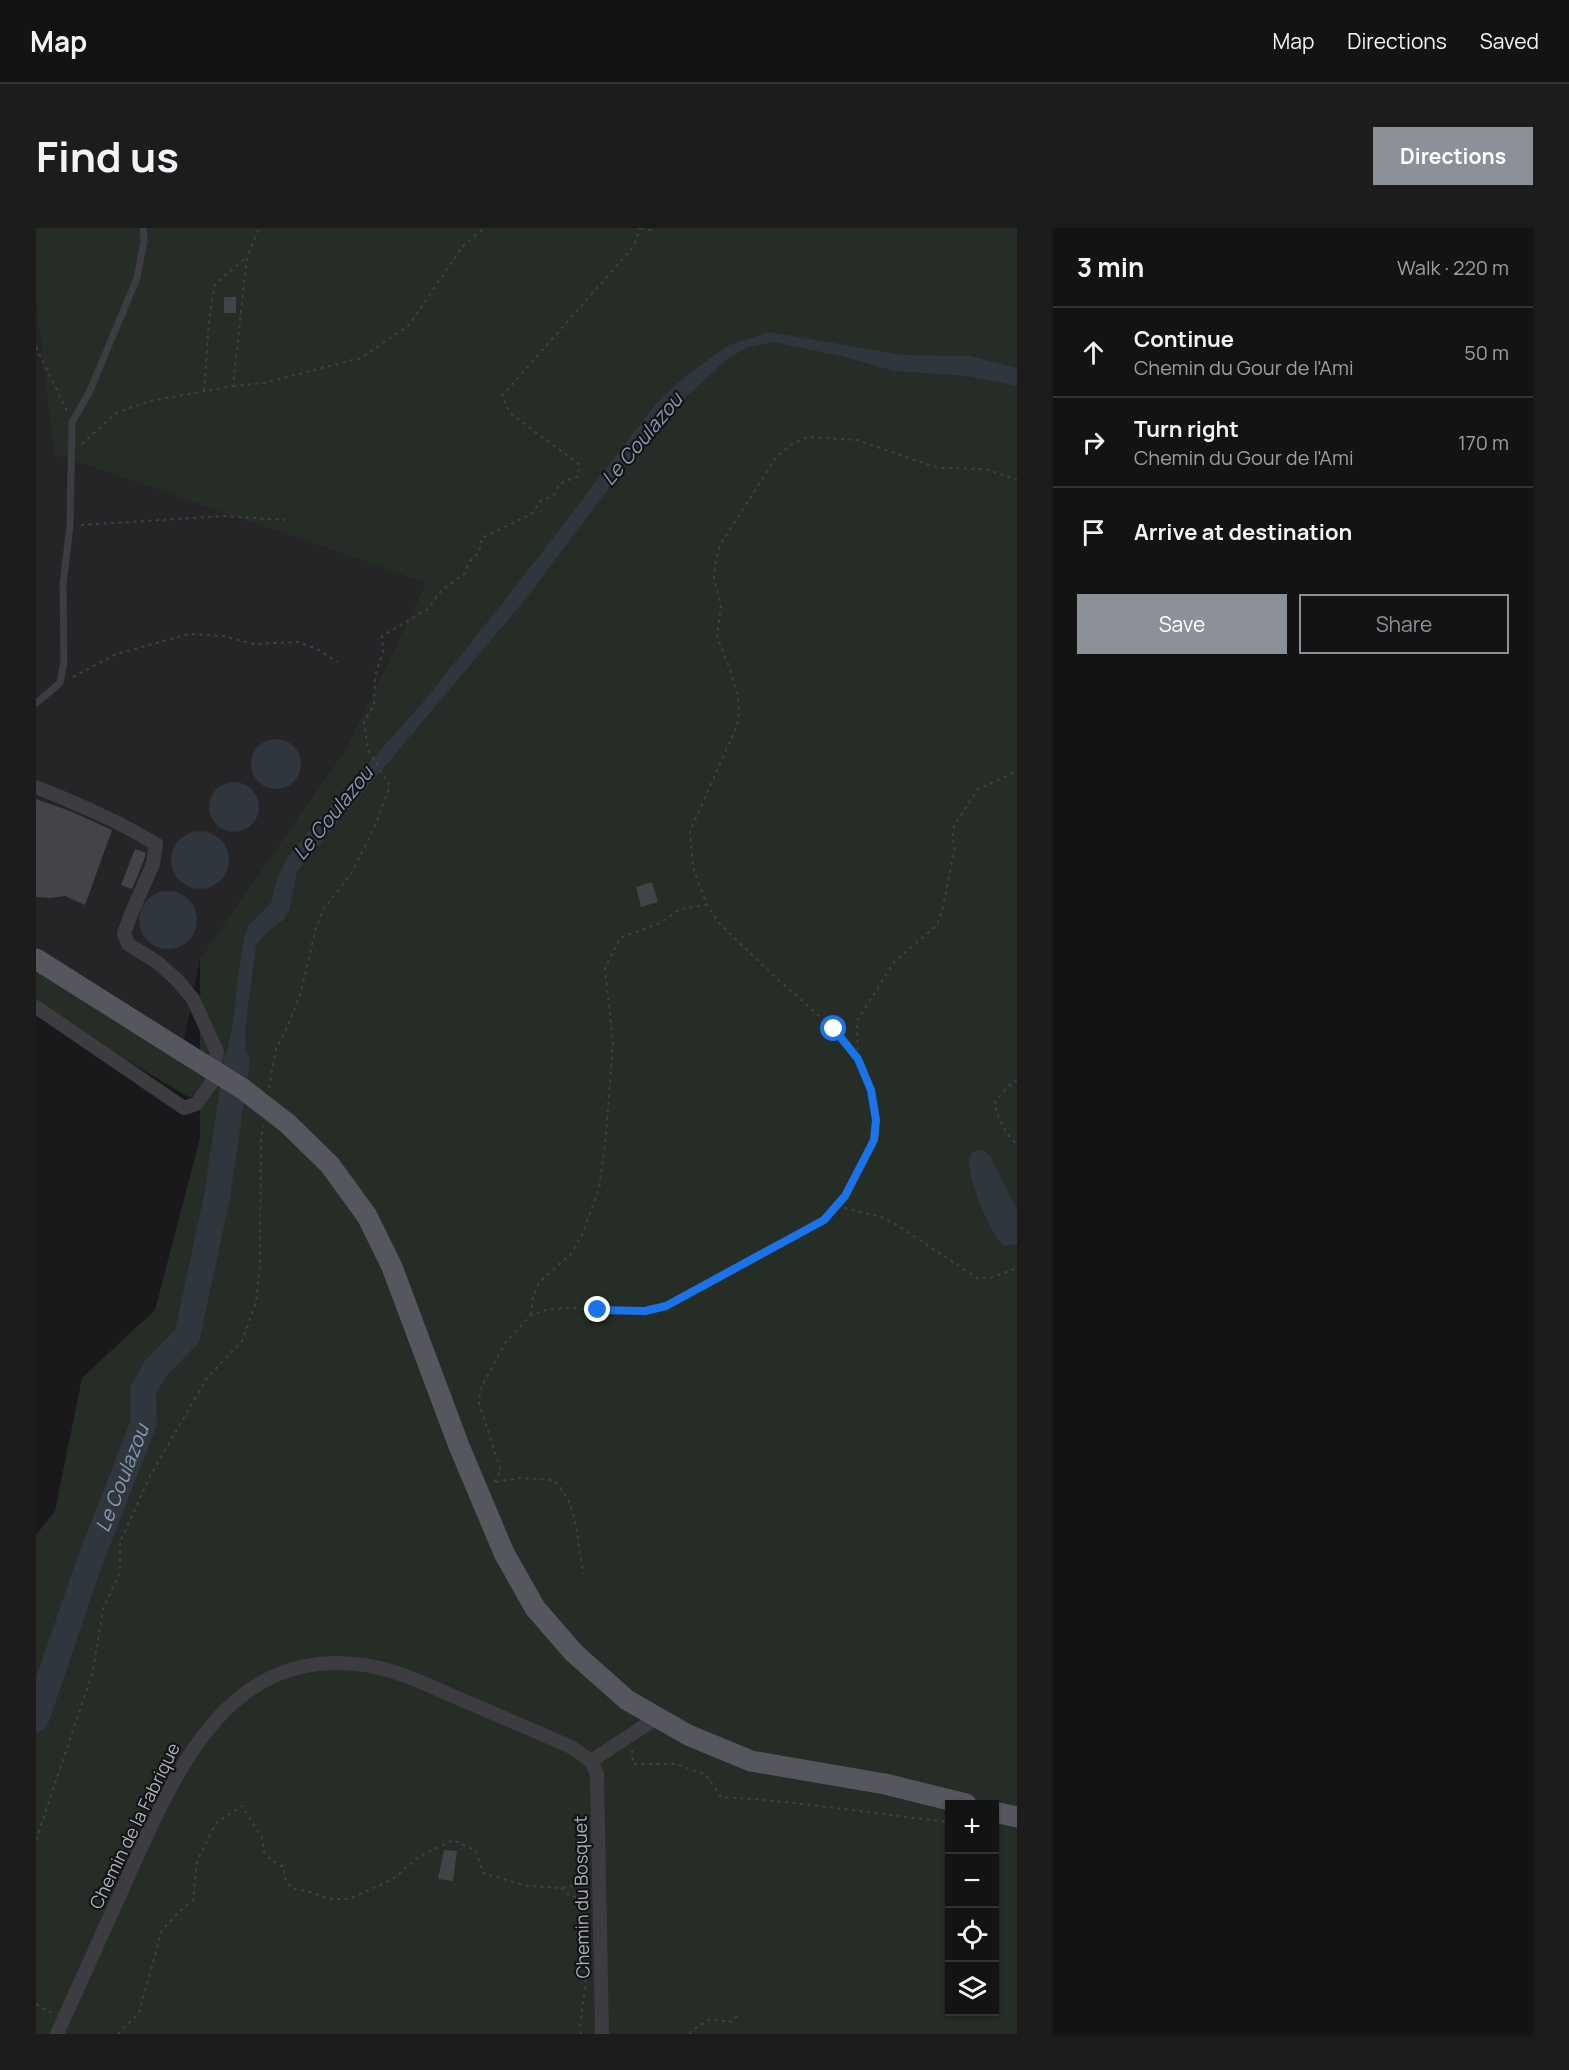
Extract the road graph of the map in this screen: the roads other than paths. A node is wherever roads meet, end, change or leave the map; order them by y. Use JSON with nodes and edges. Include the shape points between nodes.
{"nodes":[{"id":1,"x":143,"y":228,"type":"edge"},
{"id":2,"x":36,"y":703,"type":"edge"},
{"id":3,"x":36,"y":788,"type":"edge"},
{"id":4,"x":36,"y":959,"type":"edge"},
{"id":5,"x":36,"y":1007,"type":"edge"},
{"id":6,"x":658,"y":1717,"type":"junction"},
{"id":7,"x":591,"y":1761,"type":"junction"},
{"id":8,"x":948,"y":1800,"type":"edge"},
{"id":9,"x":999,"y":1813,"type":"edge"},
{"id":10,"x":1017,"y":1817,"type":"edge"},
{"id":11,"x":57,"y":2034,"type":"edge"},
{"id":12,"x":602,"y":2034,"type":"edge"}],
"edges":[{"from":1,"to":2,"type":"lane","via":[[137,278],[89,393],[72,422],[63,584],[64,662],[60,683]]},
{"from":3,"to":5,"type":"street","via":[[85,806],[156,844],[153,864],[124,933],[128,944],[157,962],[193,999],[217,1052],[212,1082],[196,1104],[184,1108]]},
{"from":4,"to":6,"type":"main road","bridge":true,"via":[[243,1089],[288,1124],[330,1165],[367,1216],[392,1267],[459,1446],[486,1484],[504,1553],[535,1608],[574,1653],[627,1700]]},
{"from":6,"to":7,"type":"street"},
{"from":6,"to":8,"type":"main road","via":[[688,1735],[761,1765],[885,1784]]},
{"from":7,"to":11,"type":"street","name":"Chemin de la Fabrique","via":[[571,1747],[382,1668],[321,1663],[263,1680],[223,1711],[189,1754],[152,1825]]},
{"from":7,"to":12,"type":"street","name":"Chemin du Bosquet","via":[[597,1774]]},
{"from":9,"to":10,"type":"main road"}]}
